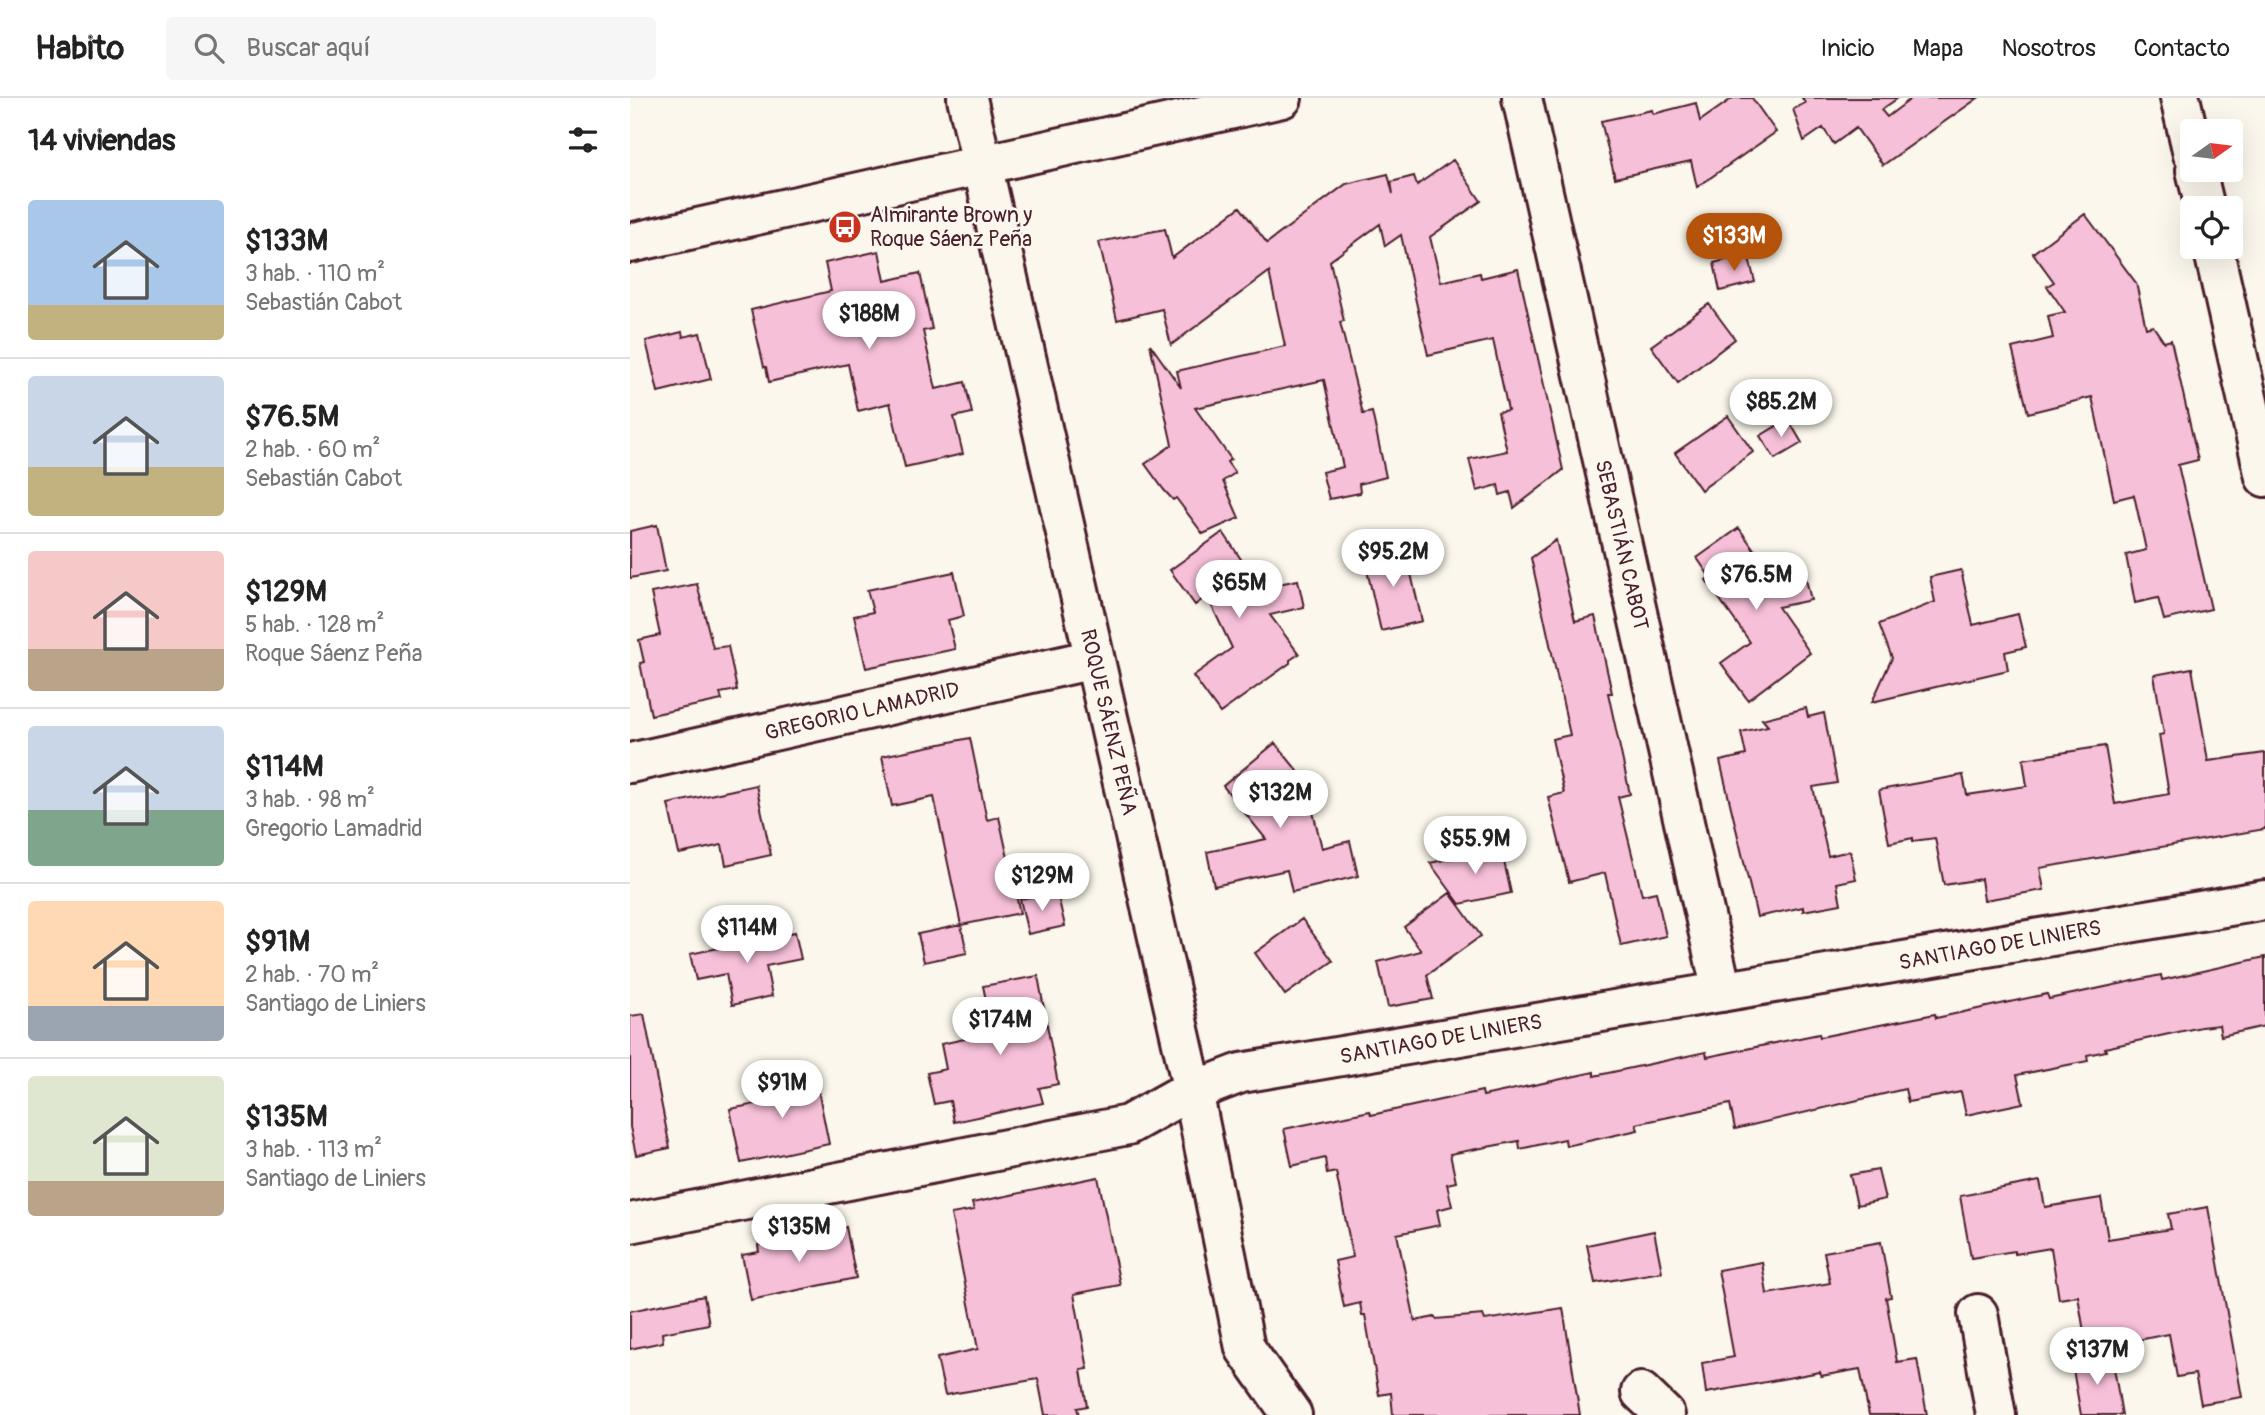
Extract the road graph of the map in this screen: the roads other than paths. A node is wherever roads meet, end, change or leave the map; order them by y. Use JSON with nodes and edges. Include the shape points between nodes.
{"nodes":[{"id":1,"x":967,"y":98,"type":"edge"},
{"id":2,"x":1282,"y":98,"type":"edge"},
{"id":3,"x":1522,"y":98,"type":"edge"},
{"id":4,"x":2180,"y":98,"type":"edge"},
{"id":5,"x":2185,"y":119,"type":"edge"},
{"id":6,"x":982,"y":165,"type":"junction"},
{"id":7,"x":630,"y":243,"type":"edge"},
{"id":8,"x":2216,"y":259,"type":"edge"},
{"id":9,"x":2265,"y":477,"type":"edge"},
{"id":10,"x":1094,"y":659,"type":"junction"},
{"id":11,"x":630,"y":763,"type":"edge"},
{"id":12,"x":2265,"y":900,"type":"edge"},
{"id":13,"x":1722,"y":992,"type":"junction"},
{"id":14,"x":1193,"y":1091,"type":"junction"},
{"id":15,"x":630,"y":1223,"type":"edge"},
{"id":16,"x":1978,"y":1314,"type":"dead end"},
{"id":17,"x":1292,"y":1415,"type":"edge"},
{"id":18,"x":1996,"y":1415,"type":"edge"}],
"edges":[{"from":1,"to":6,"type":"street","name":"ROQUE SÁENZ PEÑA"},
{"from":2,"to":6,"type":"street"},
{"from":3,"to":13,"type":"street","name":"SEBASTIÁN CABOT"},
{"from":4,"to":5,"type":"street"},
{"from":6,"to":7,"type":"street"},
{"from":6,"to":10,"type":"street","name":"ROQUE SÁENZ PEÑA"},
{"from":8,"to":9,"type":"street"},
{"from":10,"to":11,"type":"street","name":"GREGORIO LAMADRID"},
{"from":10,"to":14,"type":"street","name":"ROQUE SÁENZ PEÑA"},
{"from":12,"to":13,"type":"street","name":"SANTIAGO DE LINIERS"},
{"from":13,"to":14,"type":"street","name":"SANTIAGO DE LINIERS","via":[[1241,1073]]},
{"from":14,"to":15,"type":"street","name":"SANTIAGO DE LINIERS","via":[[1128,1125]]},
{"from":14,"to":17,"type":"street","name":"ROQUE SÁENZ PEÑA","via":[[1245,1348]]},
{"from":16,"to":18,"type":"street"}]}
